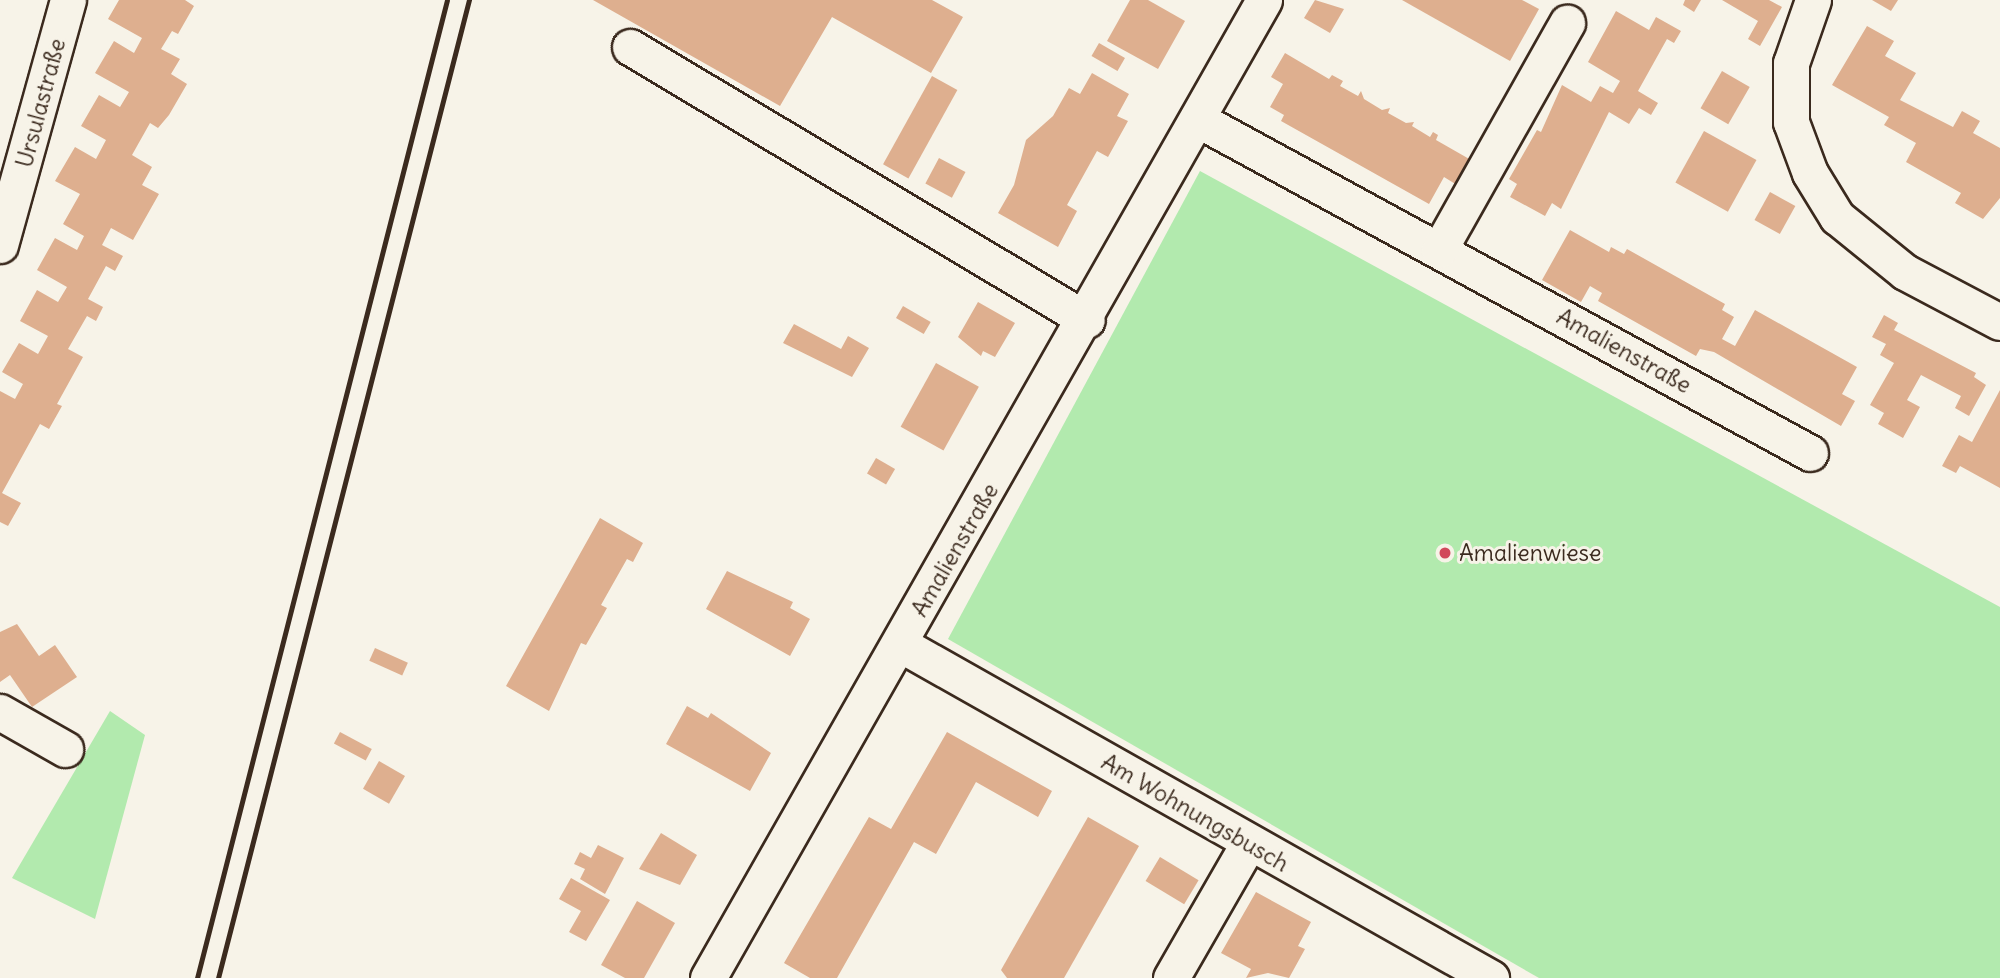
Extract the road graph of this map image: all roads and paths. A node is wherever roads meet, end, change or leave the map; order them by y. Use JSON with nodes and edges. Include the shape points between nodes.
{"nodes":[{"id":1,"x":68,"y":0,"type":"edge"},
{"id":2,"x":1264,"y":0,"type":"edge"},
{"id":3,"x":1813,"y":0,"type":"edge"},
{"id":4,"x":1567,"y":23,"type":"dead end"},
{"id":5,"x":630,"y":47,"type":"dead end"},
{"id":6,"x":1197,"y":119,"type":"junction"},
{"id":7,"x":0,"y":245,"type":"edge"},
{"id":8,"x":1439,"y":250,"type":"junction"},
{"id":9,"x":1087,"y":320,"type":"junction"},
{"id":10,"x":2000,"y":322,"type":"edge"},
{"id":11,"x":1810,"y":453,"type":"dead end"},
{"id":12,"x":900,"y":644,"type":"junction"},
{"id":13,"x":0,"y":712,"type":"edge"},
{"id":14,"x":65,"y":750,"type":"dead end"},
{"id":15,"x":1248,"y":844,"type":"junction"},
{"id":16,"x":708,"y":978,"type":"edge"},
{"id":17,"x":1171,"y":978,"type":"edge"},
{"id":18,"x":1491,"y":978,"type":"edge"}],
"edges":[{"from":1,"to":7,"type":"street","name":"Ursulastraße"},
{"from":2,"to":6,"type":"street","name":"Amalienstraße"},
{"from":3,"to":10,"type":"street","via":[[1791,63],[1791,122],[1810,173],[1838,217],[1905,272]]},
{"from":4,"to":8,"type":"street"},
{"from":5,"to":9,"type":"street"},
{"from":6,"to":8,"type":"street","name":"Amalienstraße"},
{"from":6,"to":9,"type":"street","name":"Amalienstraße"},
{"from":8,"to":11,"type":"street","name":"Amalienstraße"},
{"from":9,"to":12,"type":"street","name":"Amalienstraße"},
{"from":12,"to":15,"type":"street","name":"Am Wohnungsbusch"},
{"from":12,"to":16,"type":"street","name":"Amalienstraße"},
{"from":13,"to":14,"type":"street"},
{"from":15,"to":17,"type":"street"},
{"from":15,"to":18,"type":"street","name":"Am Wohnungsbusch"}]}
